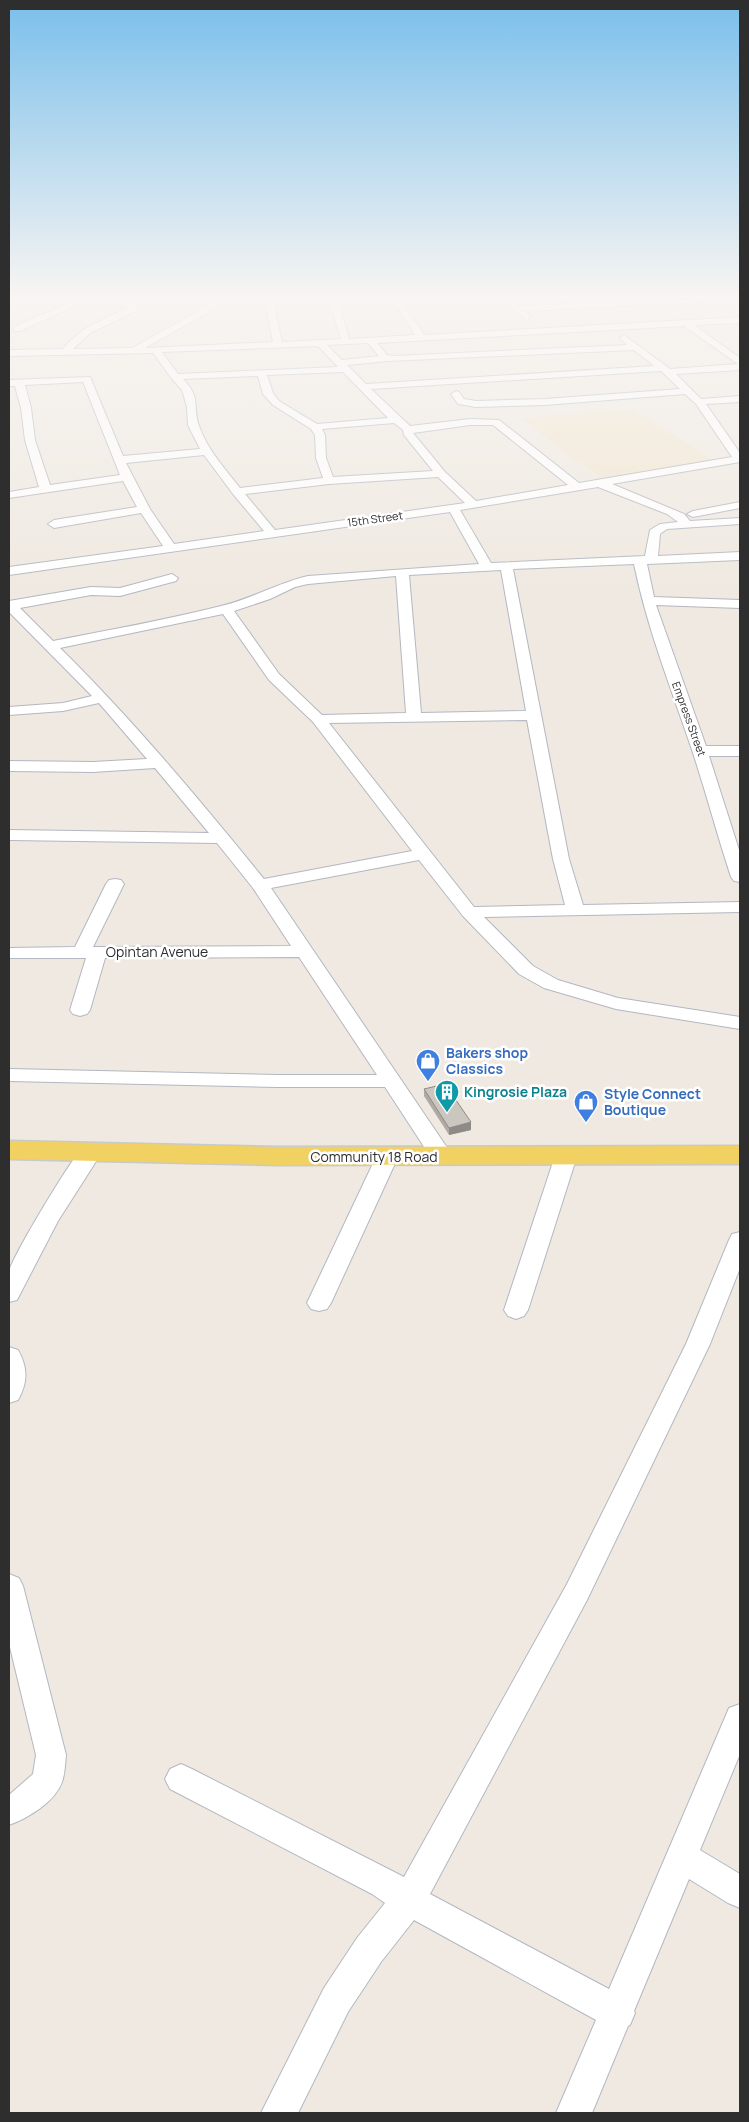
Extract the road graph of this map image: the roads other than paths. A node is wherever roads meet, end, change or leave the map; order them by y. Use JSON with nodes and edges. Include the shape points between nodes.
{"nodes":[{"id":1,"x":20,"y":394,"type":"edge"},
{"id":2,"x":93,"y":394,"type":"edge"},
{"id":3,"x":188,"y":394,"type":"edge"},
{"id":4,"x":268,"y":394,"type":"edge"},
{"id":5,"x":370,"y":394,"type":"edge"},
{"id":6,"x":456,"y":394,"type":"dead end"},
{"id":7,"x":648,"y":394,"type":"edge"},
{"id":8,"x":690,"y":394,"type":"edge"},
{"id":9,"x":740,"y":400,"type":"edge"},
{"id":10,"x":699,"y":402,"type":"junction"},
{"id":11,"x":396,"y":420,"type":"junction"},
{"id":12,"x":315,"y":427,"type":"junction"},
{"id":13,"x":408,"y":429,"type":"junction"},
{"id":14,"x":207,"y":452,"type":"junction"},
{"id":15,"x":740,"y":459,"type":"edge"},
{"id":16,"x":119,"y":460,"type":"junction"},
{"id":17,"x":441,"y":474,"type":"junction"},
{"id":18,"x":126,"y":477,"type":"junction"},
{"id":19,"x":329,"y":481,"type":"junction"},
{"id":20,"x":599,"y":483,"type":"junction"},
{"id":21,"x":576,"y":486,"type":"junction"},
{"id":22,"x":46,"y":490,"type":"junction"},
{"id":23,"x":236,"y":492,"type":"junction"},
{"id":24,"x":9,"y":495,"type":"edge"},
{"id":25,"x":474,"y":505,"type":"junction"},
{"id":26,"x":740,"y":505,"type":"edge"},
{"id":27,"x":453,"y":508,"type":"junction"},
{"id":28,"x":144,"y":509,"type":"junction"},
{"id":29,"x":683,"y":520,"type":"junction"},
{"id":30,"x":740,"y":521,"type":"edge"},
{"id":31,"x":54,"y":524,"type":"dead end"},
{"id":32,"x":272,"y":533,"type":"junction"},
{"id":33,"x":170,"y":547,"type":"junction"},
{"id":34,"x":740,"y":556,"type":"edge"},
{"id":35,"x":645,"y":561,"type":"junction"},
{"id":36,"x":506,"y":566,"type":"junction"},
{"id":37,"x":487,"y":567,"type":"junction"},
{"id":38,"x":9,"y":571,"type":"edge"},
{"id":39,"x":402,"y":572,"type":"junction"},
{"id":40,"x":172,"y":578,"type":"dead end"},
{"id":41,"x":648,"y":601,"type":"junction"},
{"id":42,"x":740,"y":604,"type":"edge"},
{"id":43,"x":10,"y":605,"type":"edge"},
{"id":44,"x":226,"y":609,"type":"junction"},
{"id":45,"x":51,"y":646,"type":"junction"},
{"id":46,"x":102,"y":698,"type":"junction"},
{"id":47,"x":9,"y":711,"type":"edge"},
{"id":48,"x":535,"y":715,"type":"junction"},
{"id":49,"x":414,"y":717,"type":"junction"},
{"id":50,"x":318,"y":719,"type":"junction"},
{"id":51,"x":700,"y":751,"type":"junction"},
{"id":52,"x":740,"y":751,"type":"edge"},
{"id":53,"x":160,"y":763,"type":"junction"},
{"id":54,"x":9,"y":766,"type":"edge"},
{"id":55,"x":9,"y":835,"type":"edge"},
{"id":56,"x":221,"y":838,"type":"junction"},
{"id":57,"x":422,"y":854,"type":"junction"},
{"id":58,"x":740,"y":877,"type":"edge"},
{"id":59,"x":115,"y":884,"type":"dead end"},
{"id":60,"x":260,"y":885,"type":"junction"},
{"id":61,"x":740,"y":907,"type":"edge"},
{"id":62,"x":575,"y":909,"type":"junction"},
{"id":63,"x":469,"y":912,"type":"junction"},
{"id":64,"x":304,"y":951,"type":"junction"},
{"id":65,"x":9,"y":953,"type":"edge"},
{"id":66,"x":89,"y":953,"type":"junction"},
{"id":67,"x":80,"y":1010,"type":"dead end"},
{"id":68,"x":740,"y":1023,"type":"edge"},
{"id":69,"x":9,"y":1075,"type":"edge"},
{"id":70,"x":392,"y":1081,"type":"junction"},
{"id":71,"x":9,"y":1150,"type":"edge"},
{"id":72,"x":91,"y":1152,"type":"junction"},
{"id":73,"x":740,"y":1155,"type":"edge"},
{"id":74,"x":566,"y":1156,"type":"junction"},
{"id":75,"x":387,"y":1157,"type":"junction"},
{"id":76,"x":442,"y":1157,"type":"junction"},
{"id":77,"x":740,"y":1240,"type":"edge"},
{"id":78,"x":10,"y":1290,"type":"edge"},
{"id":79,"x":319,"y":1303,"type":"dead end"},
{"id":80,"x":516,"y":1310,"type":"dead end"},
{"id":81,"x":9,"y":1356,"type":"edge"},
{"id":82,"x":9,"y":1393,"type":"edge"},
{"id":83,"x":9,"y":1586,"type":"edge"},
{"id":84,"x":740,"y":1718,"type":"edge"},
{"id":85,"x":181,"y":1779,"type":"dead end"},
{"id":86,"x":9,"y":1810,"type":"edge"},
{"id":87,"x":683,"y":1858,"type":"junction"},
{"id":88,"x":740,"y":1892,"type":"edge"},
{"id":89,"x":409,"y":1900,"type":"junction"},
{"id":90,"x":618,"y":2013,"type":"junction"},
{"id":91,"x":279,"y":2113,"type":"edge"},
{"id":92,"x":574,"y":2113,"type":"edge"}],
"edges":[{"from":1,"to":22,"type":"street","via":[[26,408],[30,440]]},
{"from":2,"to":16,"type":"street"},
{"from":3,"to":14,"type":"street","via":[[193,425]]},
{"from":4,"to":12,"type":"street","via":[[276,403]]},
{"from":5,"to":11,"type":"street"},
{"from":6,"to":7,"type":"street","via":[[461,402],[476,404]]},
{"from":8,"to":10,"type":"street"},
{"from":9,"to":10,"type":"street"},
{"from":10,"to":15,"type":"street"},
{"from":11,"to":12,"type":"street"},
{"from":11,"to":13,"type":"street"},
{"from":12,"to":19,"type":"street","via":[[320,435]]},
{"from":13,"to":17,"type":"street"},
{"from":13,"to":21,"type":"street","via":[[495,422]]},
{"from":14,"to":16,"type":"street"},
{"from":14,"to":23,"type":"street"},
{"from":15,"to":20,"type":"street","name":"15th Street"},
{"from":16,"to":18,"type":"street"},
{"from":17,"to":19,"type":"street"},
{"from":17,"to":25,"type":"street"},
{"from":18,"to":22,"type":"street"},
{"from":18,"to":28,"type":"street"},
{"from":19,"to":23,"type":"street"},
{"from":20,"to":21,"type":"street","name":"15th Street"},
{"from":20,"to":29,"type":"street"},
{"from":21,"to":25,"type":"street","name":"15th Street"},
{"from":22,"to":24,"type":"street"},
{"from":23,"to":32,"type":"street"},
{"from":25,"to":27,"type":"street","name":"15th Street"},
{"from":26,"to":29,"type":"street"},
{"from":27,"to":32,"type":"street","name":"15th Street"},
{"from":27,"to":37,"type":"street"},
{"from":28,"to":31,"type":"street"},
{"from":28,"to":33,"type":"street"},
{"from":29,"to":30,"type":"street"},
{"from":29,"to":35,"type":"street","name":"Empress Street","via":[[654,533]]},
{"from":32,"to":33,"type":"street","name":"15th Street"},
{"from":33,"to":38,"type":"street","name":"15th Street"},
{"from":34,"to":35,"type":"street"},
{"from":35,"to":36,"type":"street"},
{"from":35,"to":41,"type":"street","name":"Empress Street"},
{"from":36,"to":37,"type":"street"},
{"from":36,"to":48,"type":"street"},
{"from":37,"to":39,"type":"street"},
{"from":39,"to":44,"type":"street","via":[[308,580]]},
{"from":39,"to":49,"type":"street"},
{"from":40,"to":43,"type":"street","via":[[120,592],[91,591]]},
{"from":41,"to":42,"type":"street"},
{"from":41,"to":51,"type":"street","name":"Empress Street"},
{"from":43,"to":45,"type":"street"},
{"from":44,"to":45,"type":"street"},
{"from":44,"to":50,"type":"street","via":[[274,677]]},
{"from":45,"to":46,"type":"street"},
{"from":46,"to":47,"type":"street","via":[[55,708]]},
{"from":46,"to":53,"type":"street"},
{"from":48,"to":49,"type":"street"},
{"from":48,"to":62,"type":"street","via":[[561,859]]},
{"from":49,"to":50,"type":"street"},
{"from":50,"to":57,"type":"street"},
{"from":51,"to":52,"type":"street"},
{"from":51,"to":58,"type":"street","name":"Empress Street"},
{"from":53,"to":54,"type":"street","via":[[102,767]]},
{"from":53,"to":56,"type":"street"},
{"from":55,"to":56,"type":"street"},
{"from":56,"to":60,"type":"street"},
{"from":57,"to":60,"type":"street"},
{"from":57,"to":63,"type":"street"},
{"from":59,"to":66,"type":"street"},
{"from":60,"to":64,"type":"street"},
{"from":61,"to":62,"type":"street"},
{"from":62,"to":63,"type":"street"},
{"from":63,"to":68,"type":"street","via":[[521,966],[551,984],[616,1003]]},
{"from":64,"to":66,"type":"street","name":"Opintan Avenue"},
{"from":64,"to":70,"type":"street"},
{"from":65,"to":66,"type":"street","name":"Opintan Avenue"},
{"from":66,"to":67,"type":"street"},
{"from":69,"to":70,"type":"street"},
{"from":70,"to":76,"type":"street"},
{"from":71,"to":72,"type":"main road","name":"Community 18 Road"},
{"from":72,"to":75,"type":"main road","name":"Community 18 Road"},
{"from":72,"to":78,"type":"street","via":[[54,1209]]},
{"from":73,"to":74,"type":"main road","name":"Community 18 Road"},
{"from":74,"to":76,"type":"main road","name":"Community 18 Road"},
{"from":74,"to":80,"type":"street"},
{"from":75,"to":76,"type":"main road","name":"Community 18 Road"},
{"from":75,"to":79,"type":"street"},
{"from":77,"to":89,"type":"street","via":[[698,1344],[577,1592]]},
{"from":81,"to":82,"type":"street","via":[[14,1382]]},
{"from":83,"to":86,"type":"street","via":[[51,1755],[47,1781],[19,1806]]},
{"from":84,"to":87,"type":"street"},
{"from":85,"to":89,"type":"street","via":[[342,1860]]},
{"from":87,"to":88,"type":"street"},
{"from":87,"to":90,"type":"street"},
{"from":89,"to":90,"type":"street"},
{"from":89,"to":91,"type":"street","via":[[369,1950],[336,2000]]},
{"from":90,"to":92,"type":"street"}]}
